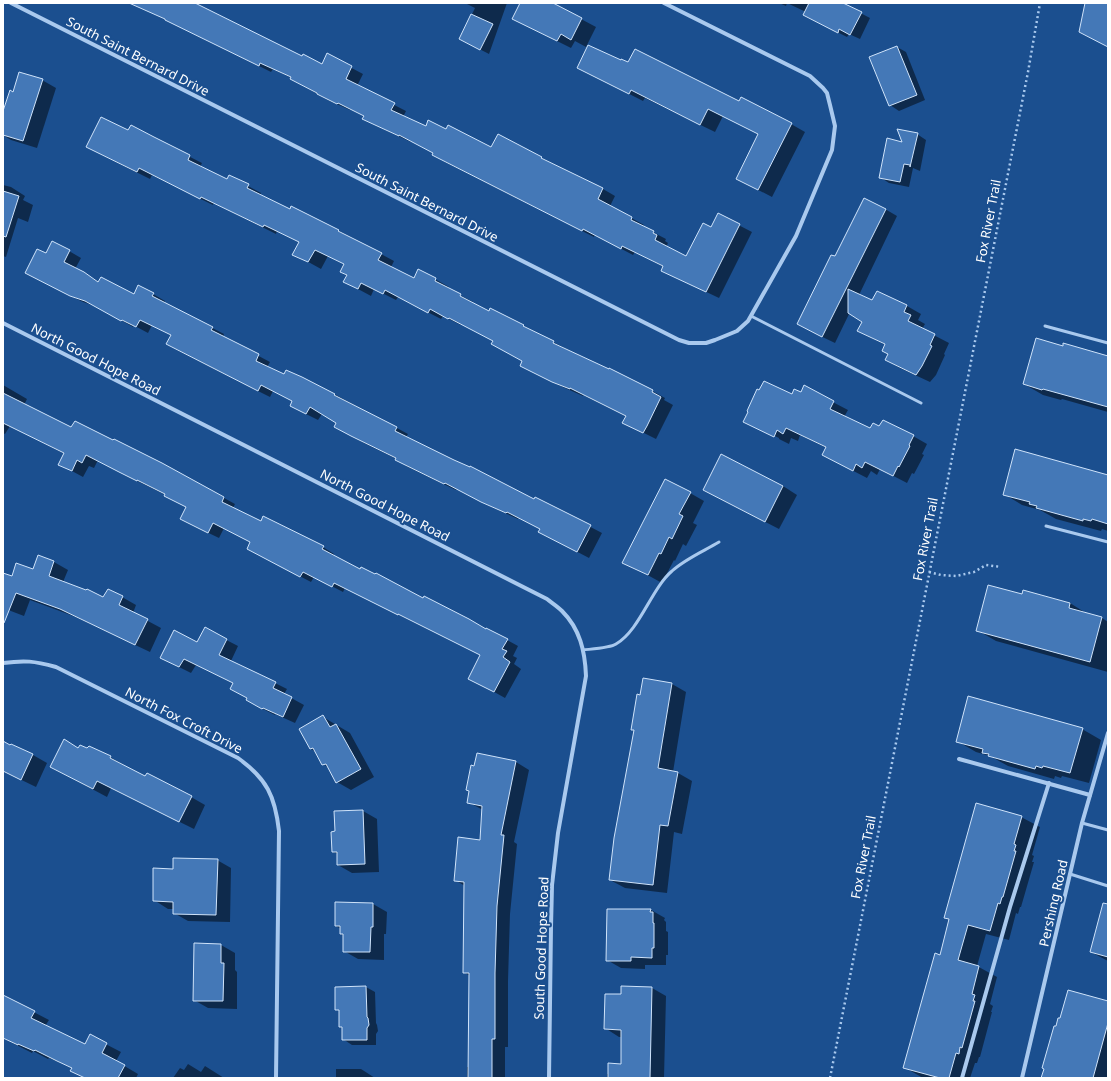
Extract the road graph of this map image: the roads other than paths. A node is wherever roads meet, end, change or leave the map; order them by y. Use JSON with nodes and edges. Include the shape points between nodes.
{"nodes":[{"id":1,"x":11,"y":3,"type":"edge"},
{"id":2,"x":664,"y":3,"type":"edge"},
{"id":3,"x":751,"y":316,"type":"junction"},
{"id":4,"x":3,"y":323,"type":"edge"},
{"id":5,"x":1045,"y":326,"type":"dead end"},
{"id":6,"x":1108,"y":343,"type":"edge"},
{"id":7,"x":921,"y":403,"type":"dead end"},
{"id":8,"x":1046,"y":526,"type":"dead end"},
{"id":9,"x":719,"y":542,"type":"dead end"},
{"id":10,"x":1108,"y":542,"type":"edge"},
{"id":11,"x":583,"y":650,"type":"junction"},
{"id":12,"x":3,"y":663,"type":"edge"},
{"id":13,"x":1108,"y":733,"type":"edge"},
{"id":14,"x":959,"y":759,"type":"dead end"},
{"id":15,"x":1049,"y":784,"type":"junction"},
{"id":16,"x":1090,"y":795,"type":"junction"},
{"id":17,"x":560,"y":820,"type":"joint"},
{"id":18,"x":1082,"y":823,"type":"junction"},
{"id":19,"x":1108,"y":830,"type":"edge"},
{"id":20,"x":1070,"y":874,"type":"junction"},
{"id":21,"x":1108,"y":886,"type":"edge"},
{"id":22,"x":276,"y":1078,"type":"edge"},
{"id":23,"x":548,"y":1078,"type":"edge"},
{"id":24,"x":962,"y":1078,"type":"edge"},
{"id":25,"x":1022,"y":1078,"type":"edge"}],
"edges":[{"from":1,"to":3,"type":"street","name":"South Saint Bernard Drive","via":[[679,340],[689,343],[715,340],[737,331]]},
{"from":2,"to":3,"type":"street","name":"South Saint Bernard Drive","via":[[810,76],[827,93],[835,126],[832,150],[796,236]]},
{"from":3,"to":7,"type":"lane"},
{"from":4,"to":11,"type":"street","name":"North Good Hope Road","via":[[547,599],[562,611],[574,626]]},
{"from":5,"to":6,"type":"lane"},
{"from":8,"to":10,"type":"lane"},
{"from":9,"to":11,"type":"lane","via":[[671,571],[627,636],[615,645]]},
{"from":11,"to":17,"type":"street","name":"North Good Hope Road","via":[[586,676]]},
{"from":12,"to":22,"type":"street","name":"North Fox Croft Drive","via":[[38,662],[56,667],[238,758],[250,767],[271,794],[279,831]]},
{"from":13,"to":16,"type":"street","name":"Pershing Road"},
{"from":14,"to":15,"type":"street"},
{"from":15,"to":16,"type":"street"},
{"from":15,"to":24,"type":"street","via":[[1010,907]]},
{"from":16,"to":18,"type":"street","name":"Pershing Road"},
{"from":17,"to":23,"type":"street","name":"South Good Hope Road","via":[[552,885]]},
{"from":18,"to":19,"type":"lane"},
{"from":18,"to":20,"type":"street","name":"Pershing Road"},
{"from":20,"to":21,"type":"lane"},
{"from":20,"to":25,"type":"street","name":"Pershing Road"}]}
